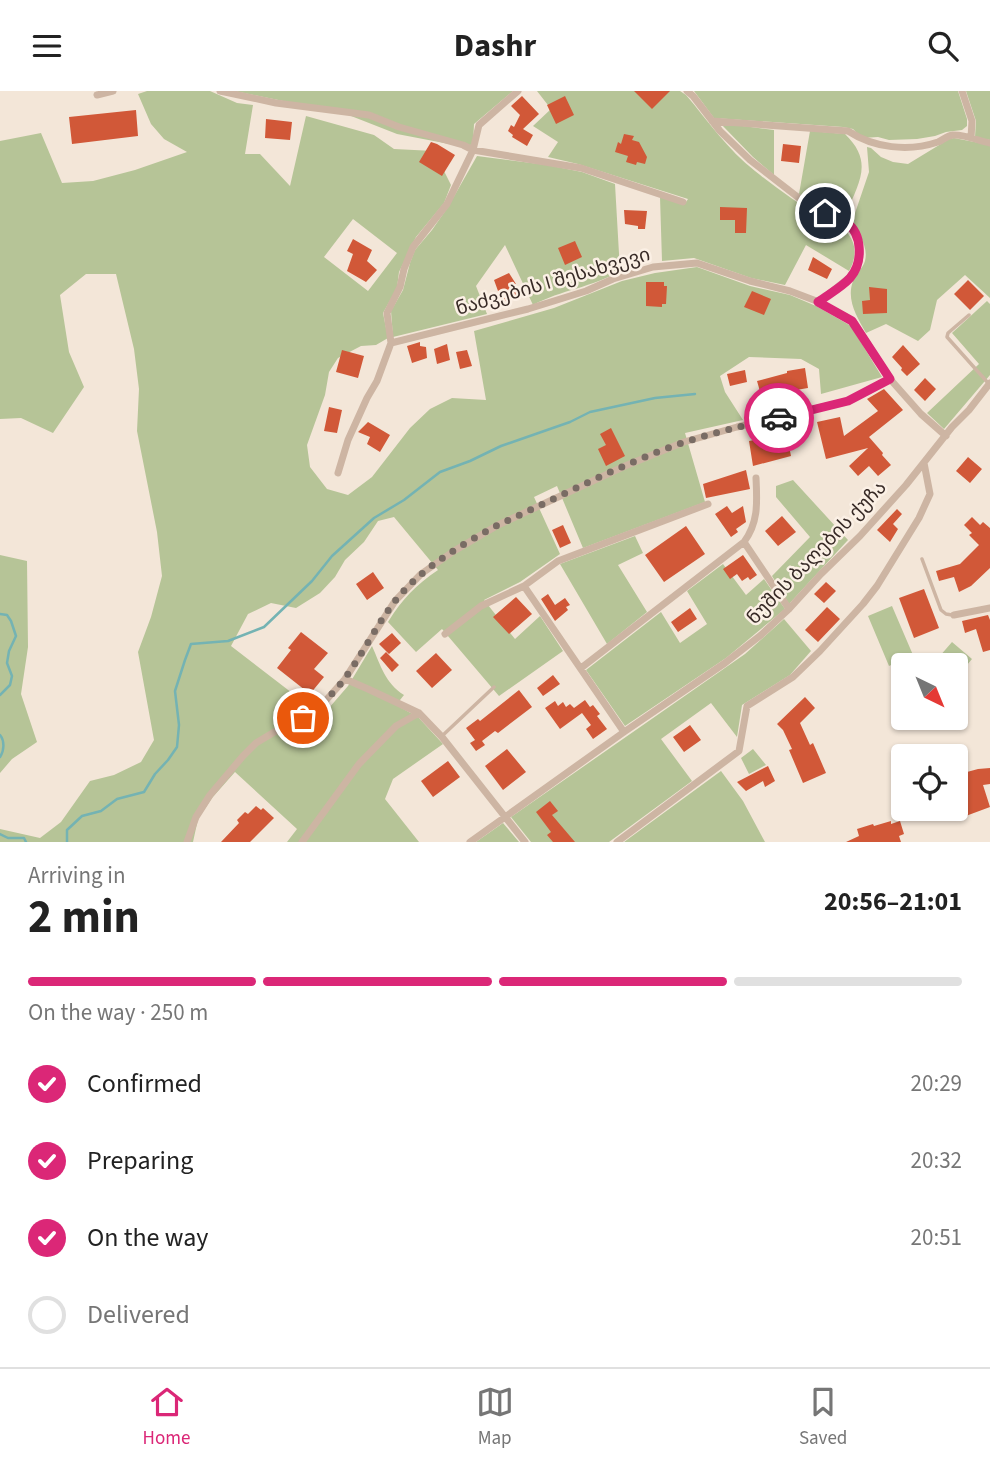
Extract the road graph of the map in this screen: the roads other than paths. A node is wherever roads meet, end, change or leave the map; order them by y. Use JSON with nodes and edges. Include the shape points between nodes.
{"nodes":[{"id":1,"x":113,"y":91,"type":"edge"},
{"id":2,"x":220,"y":91,"type":"edge"},
{"id":3,"x":518,"y":91,"type":"edge"},
{"id":4,"x":687,"y":91,"type":"edge"},
{"id":5,"x":962,"y":91,"type":"edge"},
{"id":6,"x":97,"y":95,"type":"dead end"},
{"id":7,"x":712,"y":121,"type":"junction"},
{"id":8,"x":971,"y":138,"type":"junction"},
{"id":9,"x":990,"y":143,"type":"edge"},
{"id":10,"x":473,"y":150,"type":"junction"},
{"id":11,"x":683,"y":202,"type":"dead end"},
{"id":12,"x":818,"y":302,"type":"junction"},
{"id":13,"x":969,"y":314,"type":"dead end"},
{"id":14,"x":391,"y":342,"type":"junction"},
{"id":15,"x":890,"y":379,"type":"junction"},
{"id":16,"x":990,"y":383,"type":"edge"},
{"id":17,"x":946,"y":436,"type":"junction"},
{"id":18,"x":924,"y":463,"type":"junction"},
{"id":19,"x":338,"y":473,"type":"dead end"},
{"id":20,"x":757,"y":478,"type":"dead end"},
{"id":21,"x":708,"y":504,"type":"dead end"},
{"id":22,"x":744,"y":542,"type":"junction"},
{"id":23,"x":922,"y":559,"type":"dead end"},
{"id":24,"x":524,"y":586,"type":"junction"},
{"id":25,"x":990,"y":608,"type":"edge"},
{"id":26,"x":789,"y":609,"type":"junction"},
{"id":27,"x":954,"y":615,"type":"joint"},
{"id":28,"x":445,"y":634,"type":"dead end"},
{"id":29,"x":581,"y":668,"type":"junction"},
{"id":30,"x":345,"y":679,"type":"junction"},
{"id":31,"x":495,"y":687,"type":"dead end"},
{"id":32,"x":419,"y":713,"type":"junction"},
{"id":33,"x":624,"y":732,"type":"junction"},
{"id":34,"x":442,"y":737,"type":"junction"},
{"id":35,"x":505,"y":817,"type":"junction"},
{"id":36,"x":187,"y":842,"type":"edge"},
{"id":37,"x":302,"y":842,"type":"edge"},
{"id":38,"x":470,"y":842,"type":"edge"},
{"id":39,"x":525,"y":842,"type":"edge"},
{"id":40,"x":617,"y":842,"type":"edge"}],
"edges":[{"from":1,"to":6,"type":"street"},
{"from":2,"to":10,"type":"street","via":[[369,115]]},
{"from":3,"to":10,"type":"street","via":[[479,125]]},
{"from":4,"to":7,"type":"street"},
{"from":5,"to":8,"type":"street","via":[[972,121]]},
{"from":7,"to":8,"type":"street","via":[[848,131],[895,147],[940,141],[948,135]]},
{"from":7,"to":12,"type":"street","via":[[750,160],[804,202],[847,222],[854,232],[860,257],[856,268]]},
{"from":8,"to":9,"type":"street"},
{"from":10,"to":11,"type":"street","via":[[581,168]]},
{"from":10,"to":14,"type":"street","via":[[446,204],[410,255],[387,313]]},
{"from":12,"to":14,"type":"street","name":"ნაძვების I შესახვევი","via":[[698,263],[653,267],[528,309]]},
{"from":12,"to":15,"type":"street","name":"ნაძვების I შესახვევი","via":[[852,321]]},
{"from":13,"to":16,"type":"lane","via":[[947,337]]},
{"from":14,"to":19,"type":"street"},
{"from":15,"to":17,"type":"street","name":"ნაძვების I შესახვევი"},
{"from":15,"to":30,"type":"street","via":[[848,401],[684,442],[476,537],[421,574],[395,601]]},
{"from":16,"to":17,"type":"street","name":"ნუშის ბაღების ქუჩა"},
{"from":17,"to":18,"type":"street","name":"ნუშის ბაღების ქუჩა"},
{"from":18,"to":26,"type":"street","name":"ნუშის ბაღების ქუჩა"},
{"from":18,"to":40,"type":"street","via":[[930,494],[863,604],[793,677],[747,706],[739,751]]},
{"from":20,"to":22,"type":"street","via":[[755,518]]},
{"from":21,"to":24,"type":"street","via":[[558,561]]},
{"from":22,"to":26,"type":"street"},
{"from":22,"to":29,"type":"street"},
{"from":23,"to":27,"type":"lane","via":[[941,610]]},
{"from":24,"to":28,"type":"street","via":[[481,606]]},
{"from":24,"to":29,"type":"street"},
{"from":25,"to":27,"type":"street"},
{"from":26,"to":33,"type":"street","name":"ნუშის ბაღების ქუჩა","via":[[724,663]]},
{"from":29,"to":33,"type":"street"},
{"from":30,"to":32,"type":"street"},
{"from":30,"to":36,"type":"street","via":[[319,708],[256,743],[211,795]]},
{"from":31,"to":34,"type":"lane"},
{"from":32,"to":34,"type":"street"},
{"from":32,"to":37,"type":"street","via":[[396,726],[359,764]]},
{"from":33,"to":35,"type":"street","name":"ნუშის ბაღების ქუჩა"},
{"from":34,"to":35,"type":"street"},
{"from":35,"to":38,"type":"street","name":"ნუშის ბაღების ქუჩა"},
{"from":35,"to":39,"type":"street"}]}
